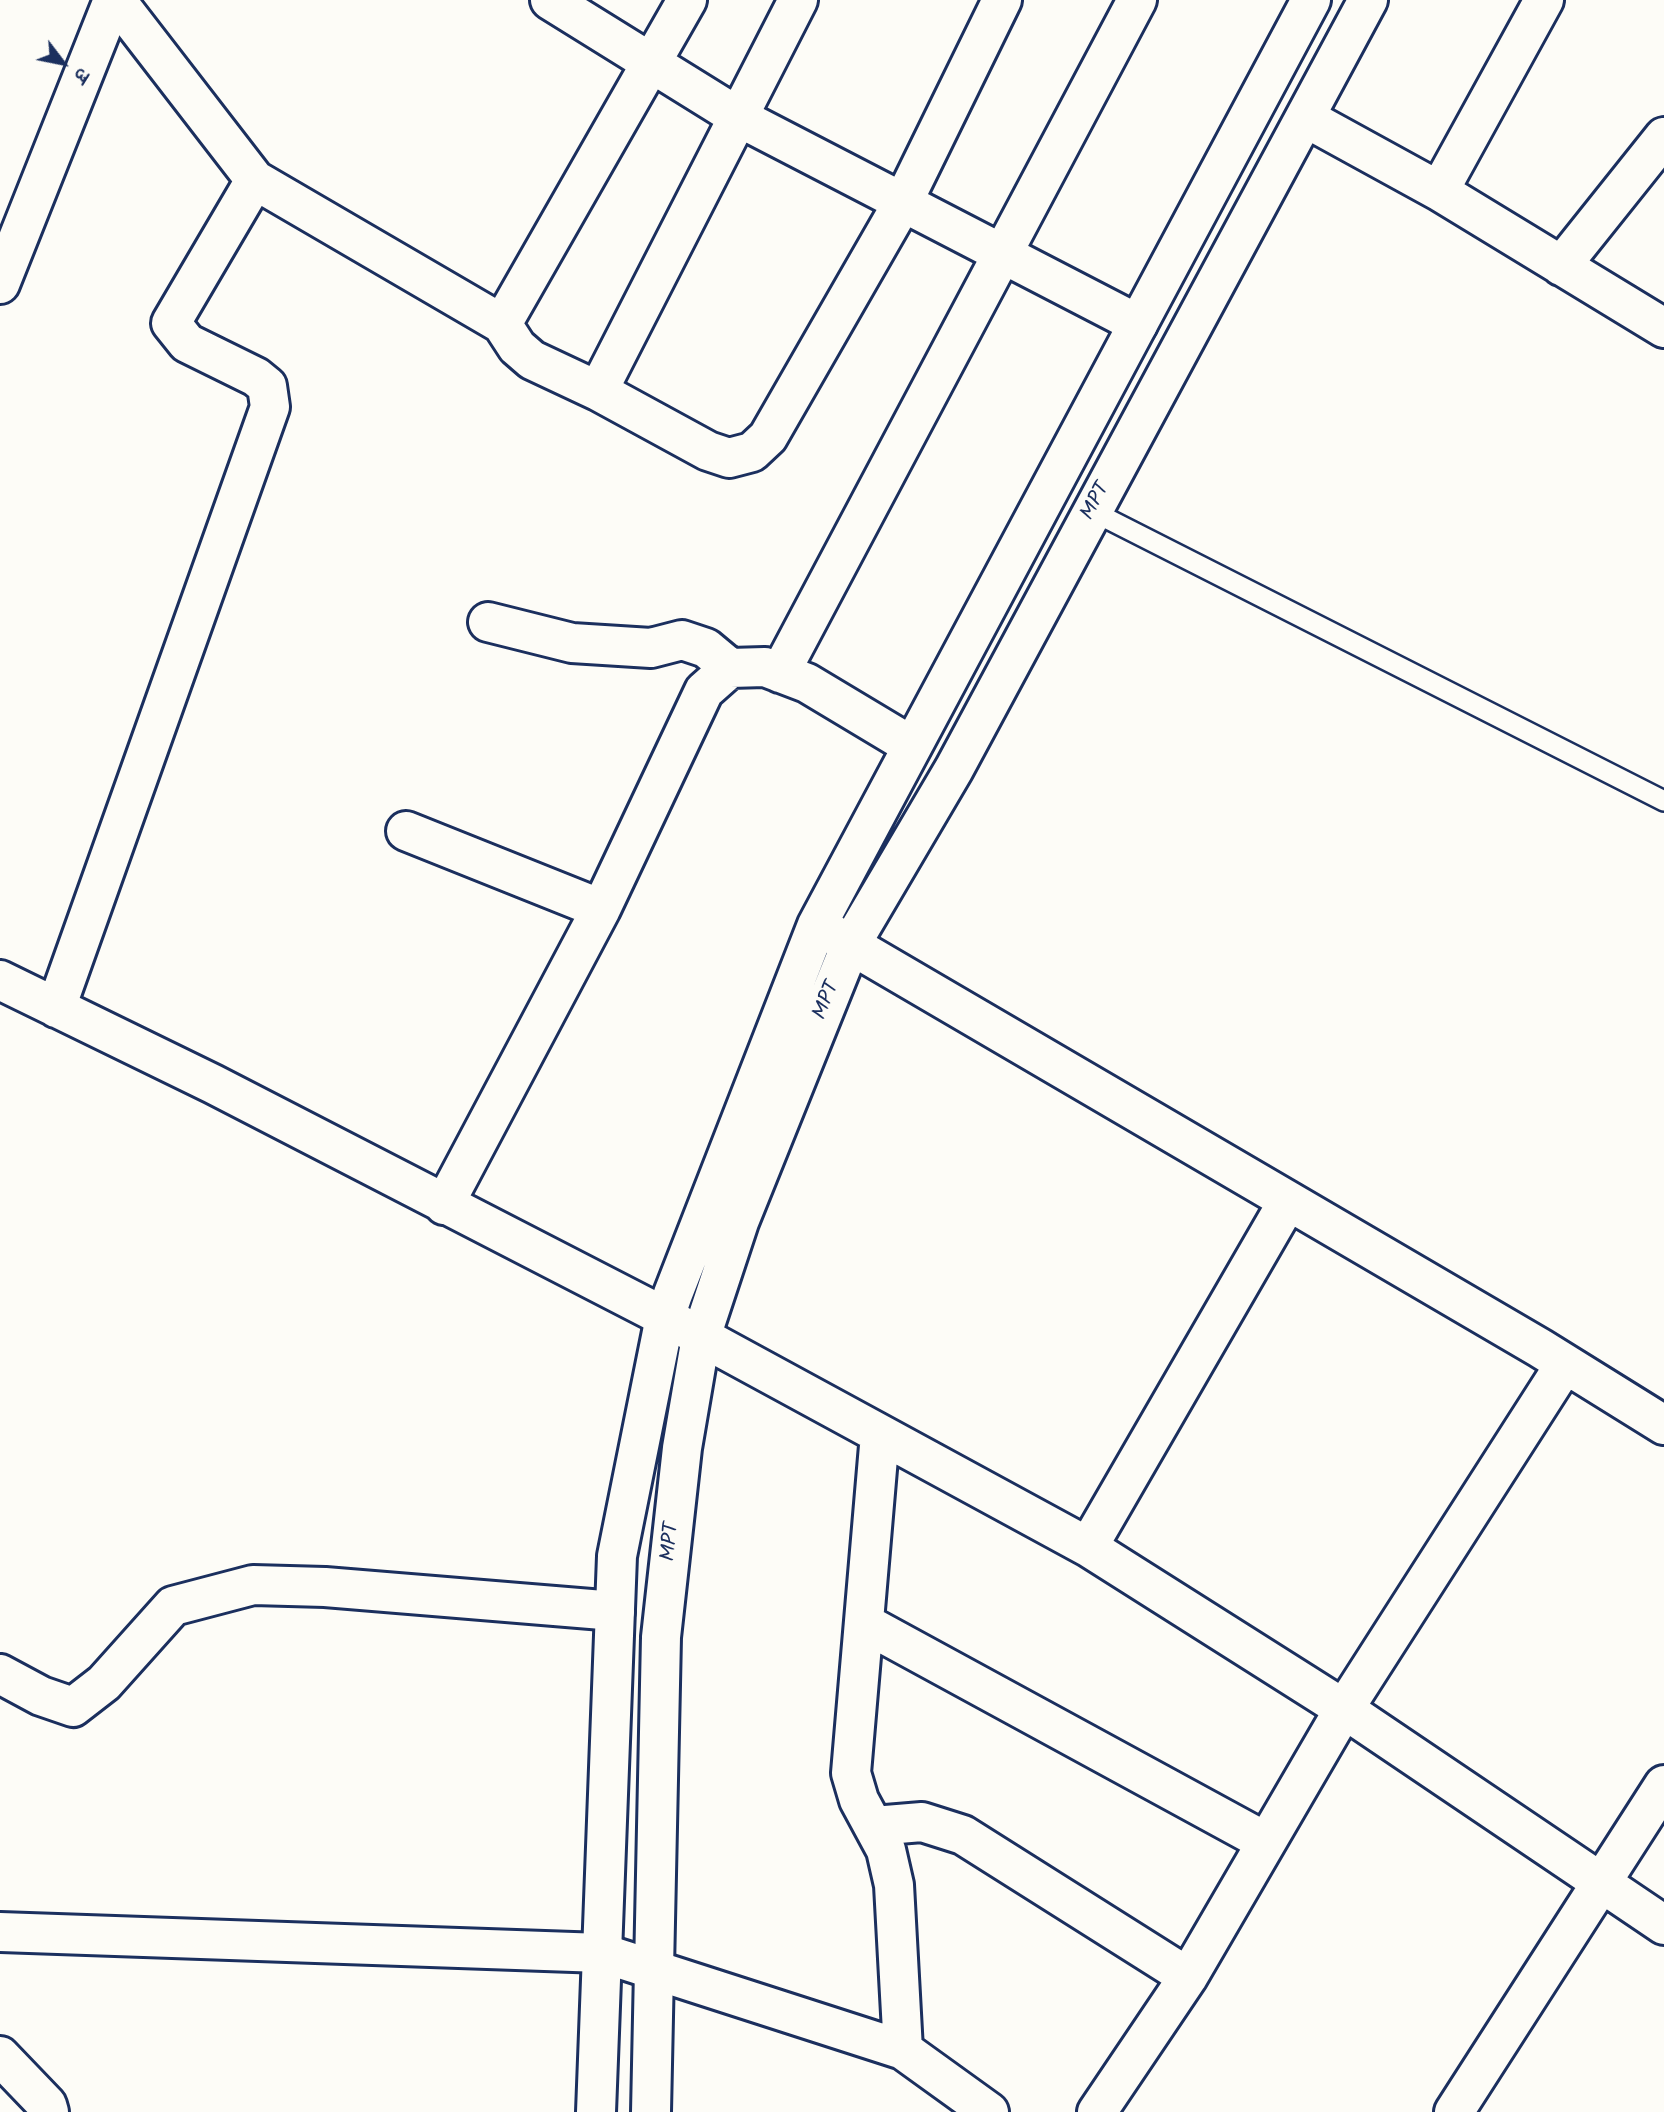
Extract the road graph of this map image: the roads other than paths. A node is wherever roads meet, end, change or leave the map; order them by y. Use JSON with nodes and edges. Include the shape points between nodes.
{"nodes":[{"id":1,"x":114,"y":0,"type":"edge"},
{"id":2,"x":550,"y":0,"type":"edge"},
{"id":3,"x":687,"y":0,"type":"edge"},
{"id":4,"x":798,"y":0,"type":"edge"},
{"id":5,"x":1002,"y":0,"type":"edge"},
{"id":6,"x":1137,"y":0,"type":"edge"},
{"id":7,"x":1311,"y":0,"type":"edge"},
{"id":8,"x":1368,"y":0,"type":"edge"},
{"id":9,"x":1544,"y":0,"type":"edge"},
{"id":10,"x":653,"y":64,"type":"junction"},
{"id":11,"x":740,"y":118,"type":"junction"},
{"id":12,"x":1306,"y":118,"type":"junction"},
{"id":13,"x":1664,"y":137,"type":"edge"},
{"id":14,"x":255,"y":180,"type":"junction"},
{"id":15,"x":1439,"y":191,"type":"junction"},
{"id":16,"x":903,"y":202,"type":"junction"},
{"id":17,"x":1003,"y":253,"type":"junction"},
{"id":18,"x":1561,"y":266,"type":"junction"},
{"id":19,"x":0,"y":284,"type":"edge"},
{"id":20,"x":502,"y":324,"type":"junction"},
{"id":21,"x":1138,"y":324,"type":"junction"},
{"id":22,"x":1664,"y":328,"type":"edge"},
{"id":23,"x":597,"y":391,"type":"junction"},
{"id":24,"x":1092,"y":511,"type":"junction"},
{"id":25,"x":488,"y":622,"type":"dead end"},
{"id":26,"x":730,"y":668,"type":"junction"},
{"id":27,"x":780,"y":673,"type":"junction"},
{"id":28,"x":912,"y":746,"type":"junction"},
{"id":29,"x":1664,"y":801,"type":"edge"},
{"id":30,"x":406,"y":831,"type":"dead end"},
{"id":31,"x":601,"y":909,"type":"junction"},
{"id":32,"x":817,"y":925,"type":"junction"},
{"id":33,"x":851,"y":944,"type":"junction"},
{"id":34,"x":0,"y":980,"type":"edge"},
{"id":35,"x":56,"y":1008,"type":"junction"},
{"id":36,"x":1288,"y":1201,"type":"junction"},
{"id":37,"x":444,"y":1205,"type":"junction"},
{"id":38,"x":665,"y":1317,"type":"junction"},
{"id":39,"x":701,"y":1337,"type":"junction"},
{"id":40,"x":1565,"y":1364,"type":"junction"},
{"id":41,"x":1664,"y":1425,"type":"edge"},
{"id":42,"x":880,"y":1434,"type":"junction"},
{"id":43,"x":1088,"y":1547,"type":"junction"},
{"id":44,"x":615,"y":1611,"type":"junction"},
{"id":45,"x":864,"y":1623,"type":"junction"},
{"id":46,"x":0,"y":1674,"type":"edge"},
{"id":47,"x":1344,"y":1709,"type":"junction"},
{"id":48,"x":1664,"y":1786,"type":"edge"},
{"id":49,"x":874,"y":1825,"type":"junction"},
{"id":50,"x":1266,"y":1842,"type":"junction"},
{"id":51,"x":1604,"y":1881,"type":"junction"},
{"id":52,"x":1664,"y":1925,"type":"edge"},
{"id":53,"x":0,"y":1932,"type":"edge"},
{"id":54,"x":602,"y":1953,"type":"junction"},
{"id":55,"x":652,"y":1968,"type":"junction"},
{"id":56,"x":1188,"y":1977,"type":"junction"},
{"id":57,"x":904,"y":2050,"type":"junction"},
{"id":58,"x":0,"y":2056,"type":"edge"},
{"id":59,"x":49,"y":2112,"type":"edge"},
{"id":60,"x":596,"y":2112,"type":"edge"},
{"id":61,"x":651,"y":2112,"type":"edge"},
{"id":62,"x":989,"y":2112,"type":"edge"},
{"id":63,"x":1097,"y":2112,"type":"edge"},
{"id":64,"x":1454,"y":2112,"type":"edge"}],
"edges":[{"from":1,"to":14,"type":"street"},
{"from":1,"to":19,"type":"street"},
{"from":2,"to":10,"type":"street"},
{"from":3,"to":10,"type":"street"},
{"from":4,"to":11,"type":"street"},
{"from":5,"to":16,"type":"street"},
{"from":6,"to":17,"type":"street"},
{"from":7,"to":21,"type":"street"},
{"from":8,"to":12,"type":"street","name":"MPT"},
{"from":9,"to":15,"type":"street"},
{"from":10,"to":11,"type":"street"},
{"from":10,"to":20,"type":"street"},
{"from":11,"to":16,"type":"street"},
{"from":11,"to":23,"type":"street"},
{"from":12,"to":15,"type":"street"},
{"from":12,"to":24,"type":"street","name":"MPT"},
{"from":13,"to":18,"type":"street"},
{"from":14,"to":20,"type":"street"},
{"from":14,"to":35,"type":"street","via":[[170,323],[187,343],[267,386],[270,407]]},
{"from":15,"to":18,"type":"street"},
{"from":16,"to":17,"type":"street"},
{"from":16,"to":23,"type":"street","via":[[768,437],[751,452],[729,458],[708,451]]},
{"from":17,"to":21,"type":"street"},
{"from":17,"to":27,"type":"street"},
{"from":18,"to":22,"type":"street"},
{"from":20,"to":23,"type":"street","via":[[532,360]]},
{"from":21,"to":28,"type":"street"},
{"from":24,"to":29,"type":"lane"},
{"from":24,"to":33,"type":"street","name":"MPT","via":[[954,769]]},
{"from":25,"to":26,"type":"street","via":[[572,643],[651,648],[682,640],[706,648]]},
{"from":26,"to":27,"type":"street","via":[[765,667]]},
{"from":26,"to":31,"type":"street","via":[[704,691]]},
{"from":27,"to":28,"type":"street","via":[[807,683]]},
{"from":28,"to":32,"type":"street"},
{"from":30,"to":31,"type":"street"},
{"from":31,"to":37,"type":"street"},
{"from":32,"to":33,"type":"street"},
{"from":32,"to":38,"type":"street"},
{"from":33,"to":36,"type":"street"},
{"from":33,"to":39,"type":"street","name":"MPT","via":[[739,1222]]},
{"from":34,"to":35,"type":"street"},
{"from":35,"to":37,"type":"street"},
{"from":36,"to":40,"type":"street"},
{"from":36,"to":43,"type":"street"},
{"from":37,"to":38,"type":"street"},
{"from":38,"to":39,"type":"street"},
{"from":38,"to":44,"type":"street","via":[[617,1556]]},
{"from":39,"to":42,"type":"street"},
{"from":39,"to":55,"type":"street","name":"MPT","via":[[682,1448],[661,1637]]},
{"from":40,"to":41,"type":"street"},
{"from":40,"to":47,"type":"street"},
{"from":42,"to":43,"type":"street"},
{"from":42,"to":45,"type":"street"},
{"from":43,"to":47,"type":"street"},
{"from":44,"to":46,"type":"street","via":[[253,1585],[173,1606],[104,1683],[73,1707]]},
{"from":44,"to":54,"type":"street"},
{"from":45,"to":49,"type":"street","via":[[852,1773],[859,1800]]},
{"from":45,"to":50,"type":"street"},
{"from":47,"to":50,"type":"street"},
{"from":47,"to":51,"type":"street"},
{"from":48,"to":51,"type":"street"},
{"from":49,"to":56,"type":"street","via":[[922,1822],[963,1835]]},
{"from":49,"to":57,"type":"street","via":[[894,1885]]},
{"from":50,"to":56,"type":"street"},
{"from":51,"to":52,"type":"street"},
{"from":51,"to":64,"type":"street"},
{"from":53,"to":54,"type":"street"},
{"from":54,"to":55,"type":"street"},
{"from":54,"to":60,"type":"street"},
{"from":55,"to":57,"type":"street"},
{"from":55,"to":61,"type":"street","name":"MPT"},
{"from":56,"to":63,"type":"street"},
{"from":57,"to":62,"type":"street"},
{"from":58,"to":59,"type":"street"}]}
